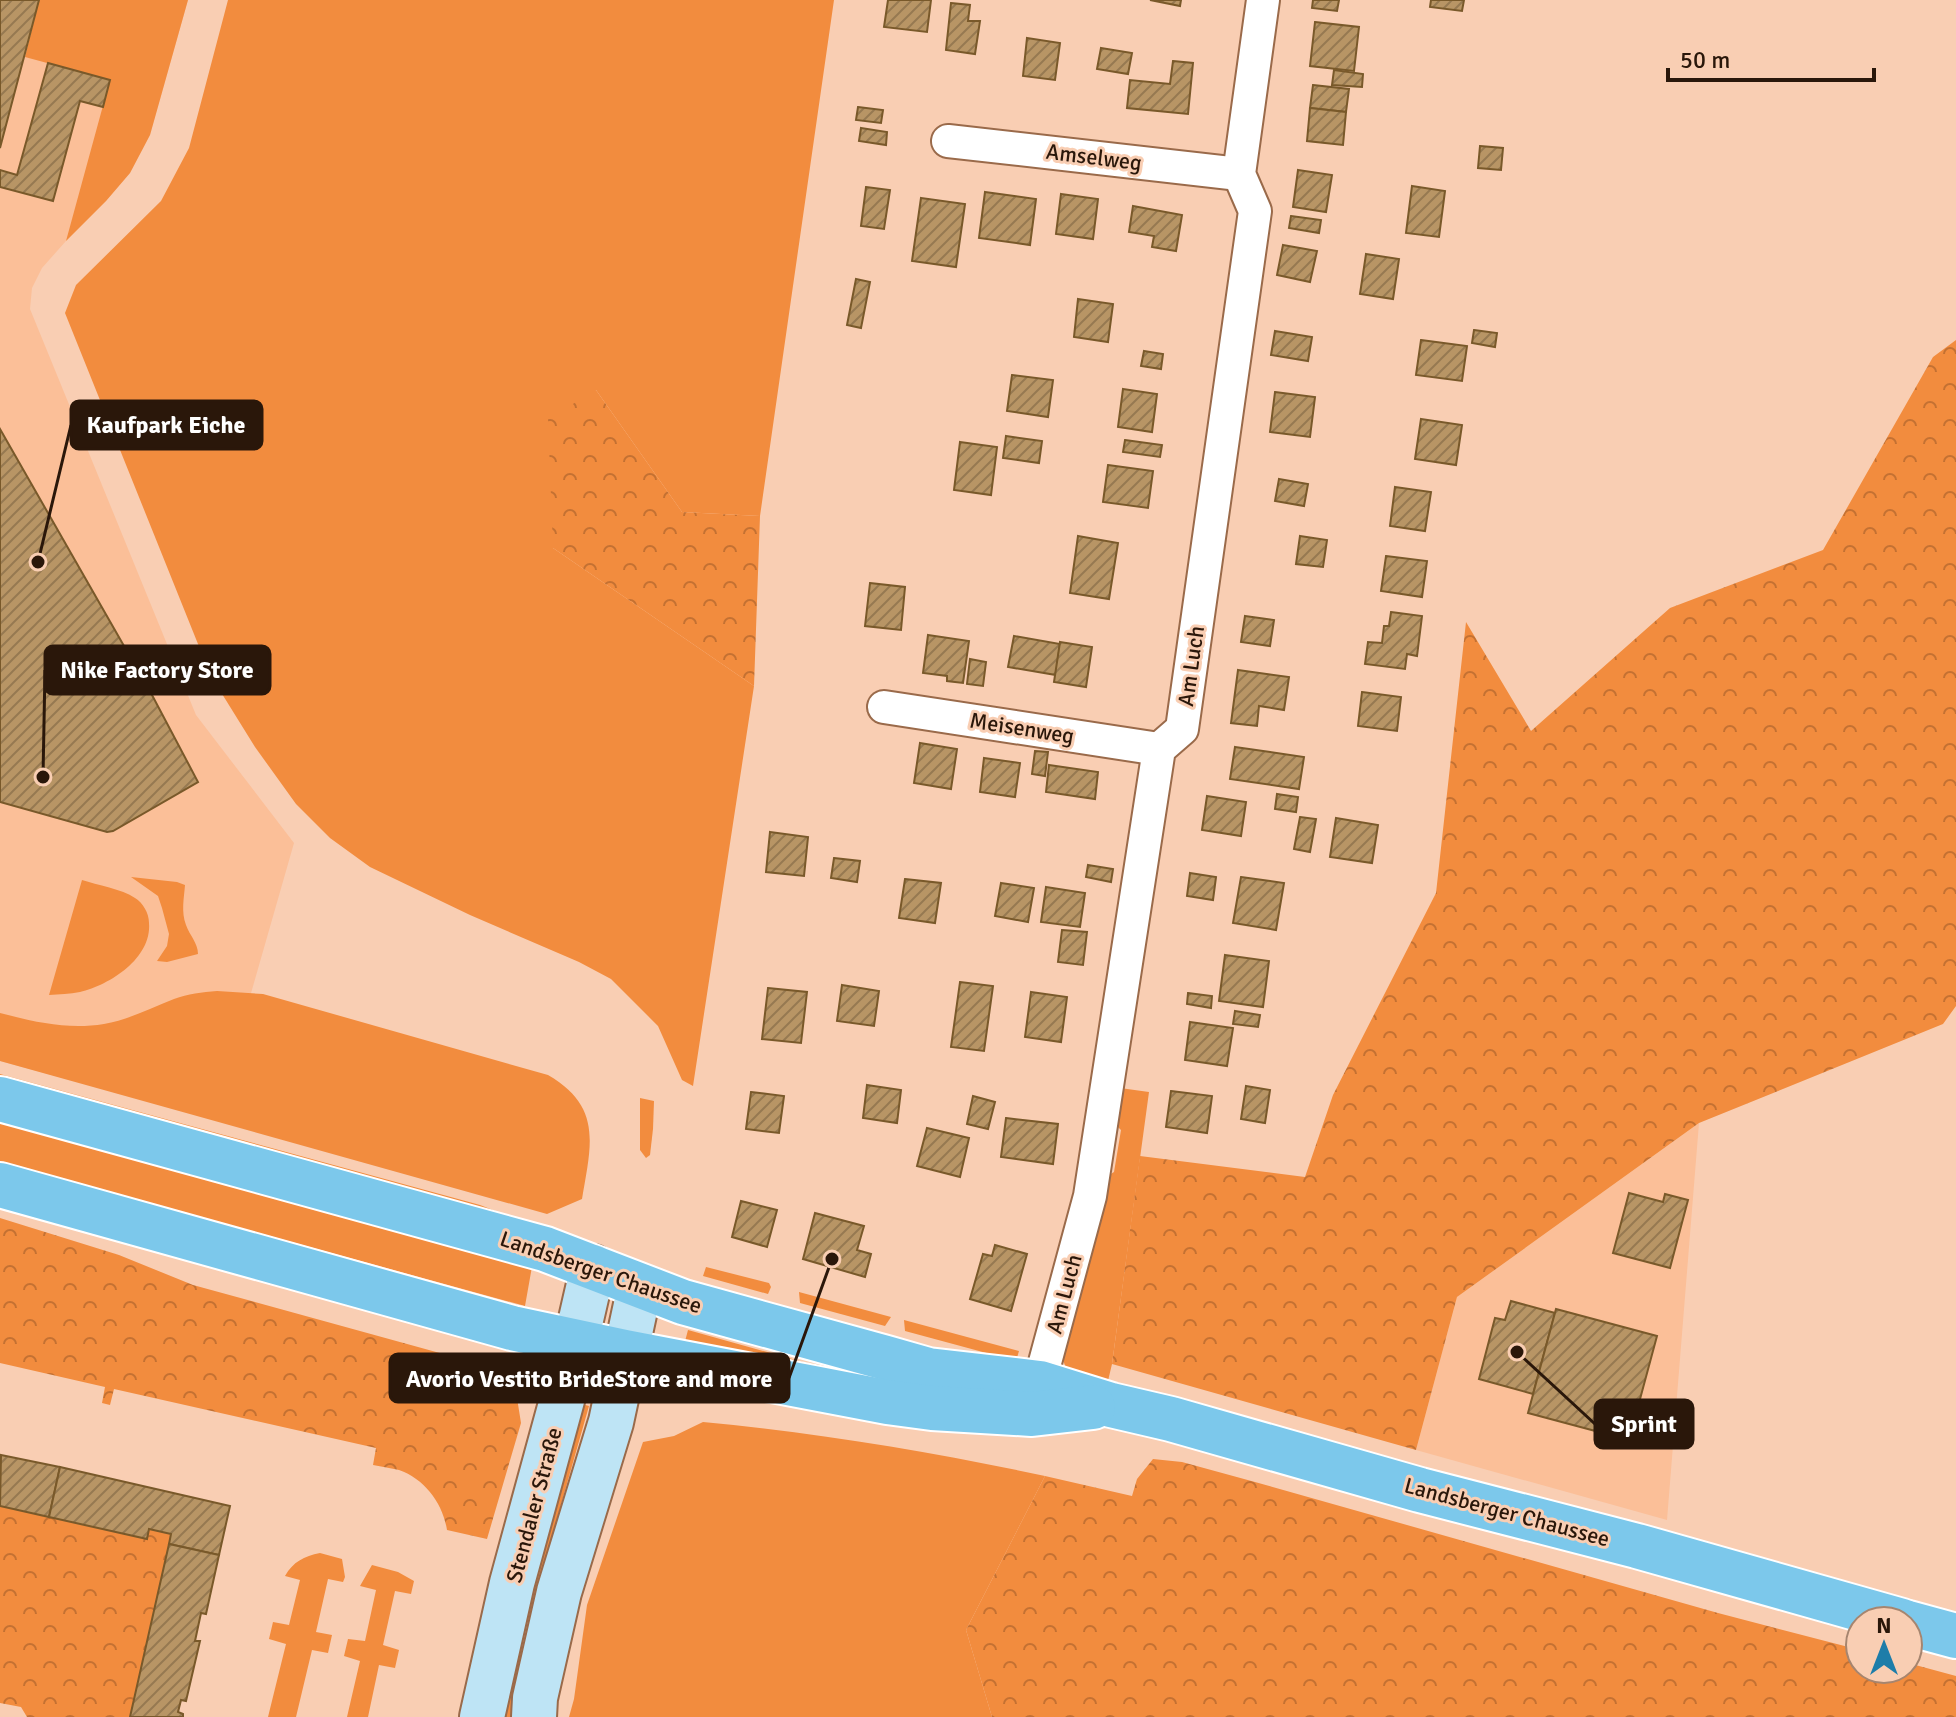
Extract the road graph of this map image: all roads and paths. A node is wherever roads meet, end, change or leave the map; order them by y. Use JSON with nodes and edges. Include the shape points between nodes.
{"nodes":[{"id":1,"x":1263,"y":0,"type":"edge"},
{"id":2,"x":948,"y":141,"type":"dead end"},
{"id":3,"x":1239,"y":174,"type":"junction"},
{"id":4,"x":884,"y":707,"type":"dead end"},
{"id":5,"x":1159,"y":749,"type":"junction"},
{"id":6,"x":0,"y":1099,"type":"edge"},
{"id":7,"x":0,"y":1185,"type":"edge"},
{"id":8,"x":590,"y":1281,"type":"junction"},
{"id":9,"x":637,"y":1297,"type":"junction"},
{"id":10,"x":576,"y":1342,"type":"junction"},
{"id":11,"x":625,"y":1352,"type":"junction"},
{"id":12,"x":1036,"y":1398,"type":"junction"},
{"id":13,"x":1845,"y":1605,"type":"edge"},
{"id":14,"x":1924,"y":1627,"type":"edge"},
{"id":15,"x":1956,"y":1636,"type":"edge"},
{"id":16,"x":482,"y":1717,"type":"edge"},
{"id":17,"x":534,"y":1717,"type":"edge"}],
"edges":[{"from":1,"to":3,"type":"street"},
{"from":2,"to":3,"type":"street","name":"Amselweg"},
{"from":3,"to":5,"type":"street","name":"Am Luch","via":[[1255,211],[1182,729]]},
{"from":4,"to":5,"type":"street","name":"Meisenweg"},
{"from":5,"to":12,"type":"street","name":"Am Luch","via":[[1090,1196]]},
{"from":6,"to":8,"type":"main road","name":"Landsberger Chaussee","via":[[545,1249]]},
{"from":7,"to":10,"type":"main road","name":"Landsberger Chaussee"},
{"from":8,"to":9,"type":"main road","name":"Landsberger Chaussee"},
{"from":8,"to":10,"type":"main road","name":"Stendaler Straße"},
{"from":9,"to":11,"type":"main road"},
{"from":9,"to":12,"type":"main road","name":"Landsberger Chaussee","via":[[683,1302]]},
{"from":10,"to":11,"type":"main road","name":"Landsberger Chaussee"},
{"from":10,"to":16,"type":"main road","name":"Stendaler Straße"},
{"from":11,"to":12,"type":"main road","name":"Landsberger Chaussee","via":[[945,1409]]},
{"from":11,"to":17,"type":"main road","via":[[611,1422],[559,1592]]},
{"from":12,"to":13,"type":"main road","name":"Landsberger Chaussee","via":[[1111,1405],[1171,1419]]},
{"from":14,"to":15,"type":"main road"}]}
